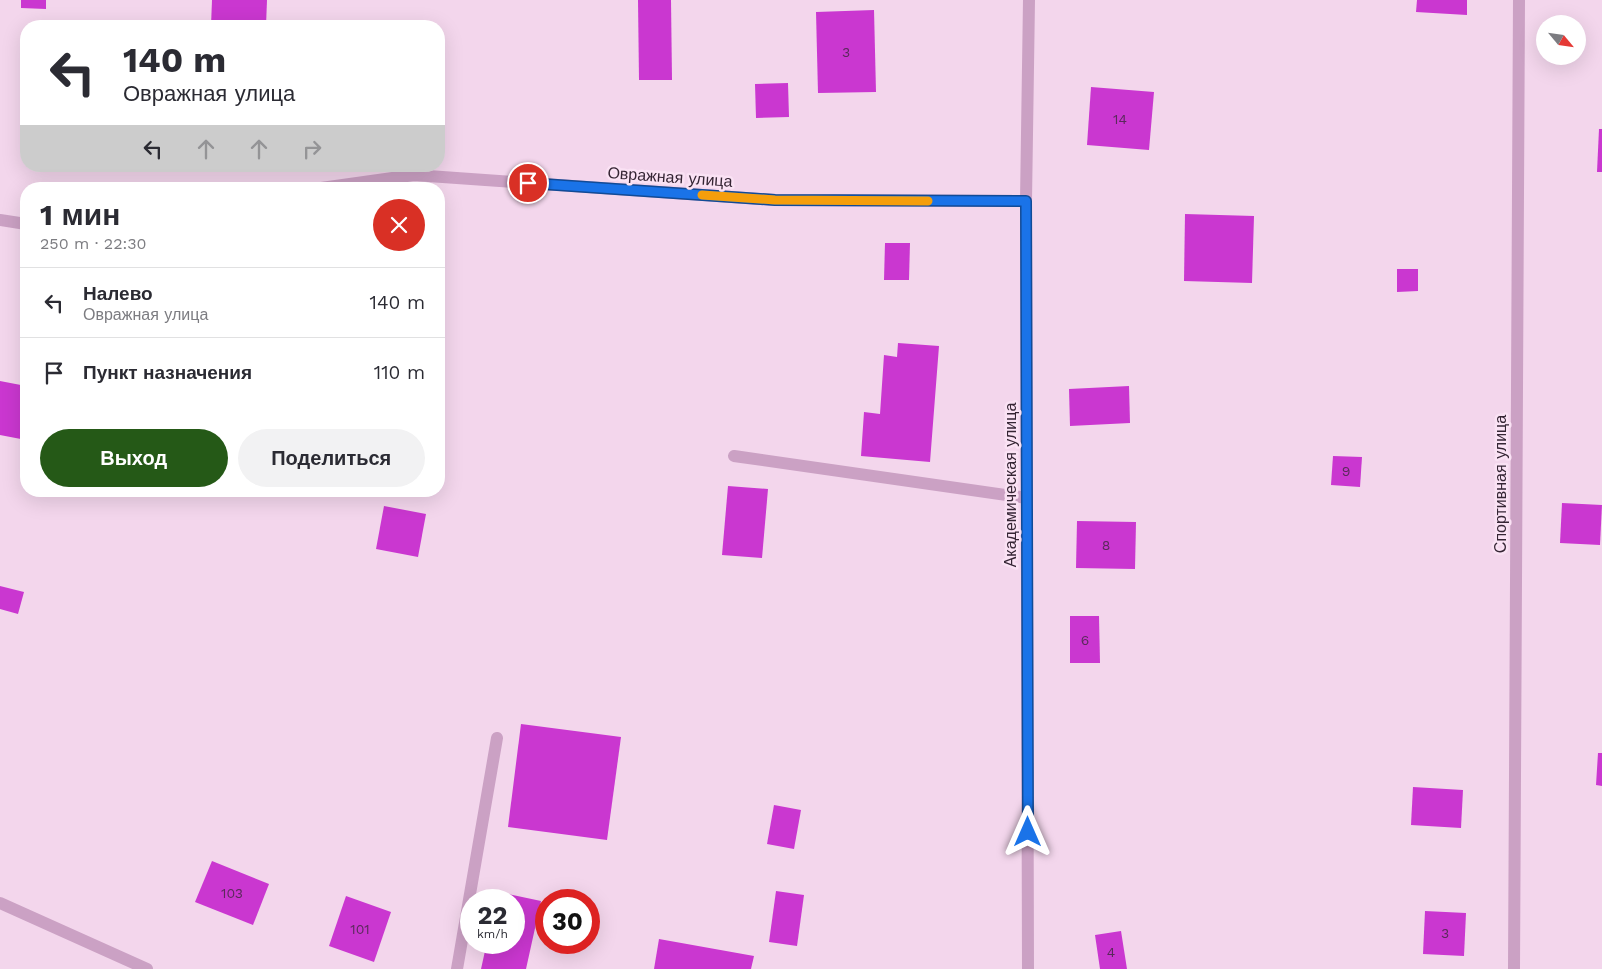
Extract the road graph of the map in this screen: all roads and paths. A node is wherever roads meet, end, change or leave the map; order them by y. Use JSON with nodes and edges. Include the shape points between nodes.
{"nodes":[{"id":1,"x":1029,"y":0,"type":"edge"},
{"id":2,"x":1519,"y":0,"type":"edge"},
{"id":3,"x":364,"y":182,"type":"edge"},
{"id":4,"x":1026,"y":201,"type":"junction"},
{"id":5,"x":0,"y":220,"type":"edge"},
{"id":6,"x":20,"y":223,"type":"edge"},
{"id":7,"x":734,"y":456,"type":"dead end"},
{"id":8,"x":1027,"y":498,"type":"junction"},
{"id":9,"x":497,"y":738,"type":"dead end"},
{"id":10,"x":0,"y":903,"type":"edge"},
{"id":11,"x":147,"y":969,"type":"edge"},
{"id":12,"x":457,"y":969,"type":"edge"},
{"id":13,"x":1028,"y":969,"type":"edge"},
{"id":14,"x":1514,"y":969,"type":"edge"}],
"edges":[{"from":1,"to":4,"type":"street","name":"Академическая улица"},
{"from":2,"to":14,"type":"street","name":"Спортивная улица"},
{"from":3,"to":4,"type":"street","name":"Овражная улица","via":[[414,175],[775,200]]},
{"from":4,"to":8,"type":"street","name":"Академическая улица"},
{"from":5,"to":6,"type":"street"},
{"from":7,"to":8,"type":"street"},
{"from":8,"to":13,"type":"street","name":"Академическая улица"},
{"from":9,"to":12,"type":"street"},
{"from":10,"to":11,"type":"street"}]}
